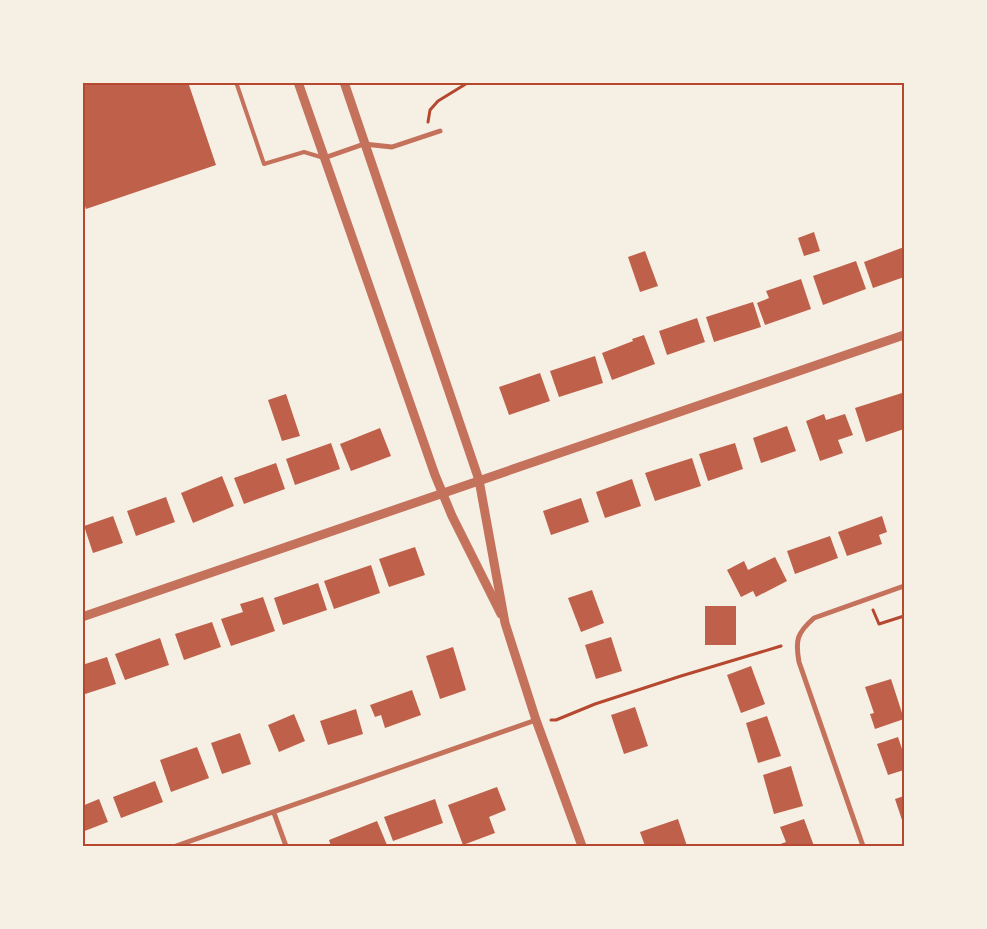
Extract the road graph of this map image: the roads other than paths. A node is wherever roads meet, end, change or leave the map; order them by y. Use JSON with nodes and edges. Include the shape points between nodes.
{"nodes":[{"id":1,"x":236,"y":82,"type":"edge"},
{"id":2,"x":298,"y":82,"type":"edge"},
{"id":3,"x":344,"y":82,"type":"edge"},
{"id":4,"x":440,"y":131,"type":"dead end"},
{"id":5,"x":364,"y":144,"type":"junction"},
{"id":6,"x":324,"y":158,"type":"junction"},
{"id":7,"x":904,"y":335,"type":"edge"},
{"id":8,"x":479,"y":480,"type":"junction"},
{"id":9,"x":442,"y":493,"type":"junction"},
{"id":10,"x":904,"y":586,"type":"edge"},
{"id":11,"x":82,"y":616,"type":"edge"},
{"id":12,"x":505,"y":623,"type":"junction"},
{"id":13,"x":536,"y":720,"type":"junction"},
{"id":14,"x":274,"y":813,"type":"junction"},
{"id":15,"x":176,"y":846,"type":"edge"},
{"id":16,"x":286,"y":846,"type":"edge"},
{"id":17,"x":582,"y":846,"type":"edge"},
{"id":18,"x":863,"y":846,"type":"edge"}],
"edges":[{"from":1,"to":6,"type":"lane","via":[[264,164],[304,152]]},
{"from":2,"to":6,"type":"street"},
{"from":3,"to":5,"type":"street"},
{"from":4,"to":5,"type":"street","via":[[392,147]]},
{"from":5,"to":6,"type":"street"},
{"from":5,"to":8,"type":"street"},
{"from":6,"to":9,"type":"street"},
{"from":7,"to":8,"type":"street"},
{"from":8,"to":9,"type":"street"},
{"from":8,"to":12,"type":"street"},
{"from":9,"to":11,"type":"street"},
{"from":9,"to":12,"type":"street"},
{"from":10,"to":18,"type":"street","via":[[814,618],[798,636],[796,647]]},
{"from":12,"to":13,"type":"street"},
{"from":13,"to":14,"type":"street"},
{"from":13,"to":17,"type":"street"},
{"from":14,"to":15,"type":"street"},
{"from":14,"to":16,"type":"street"}]}
